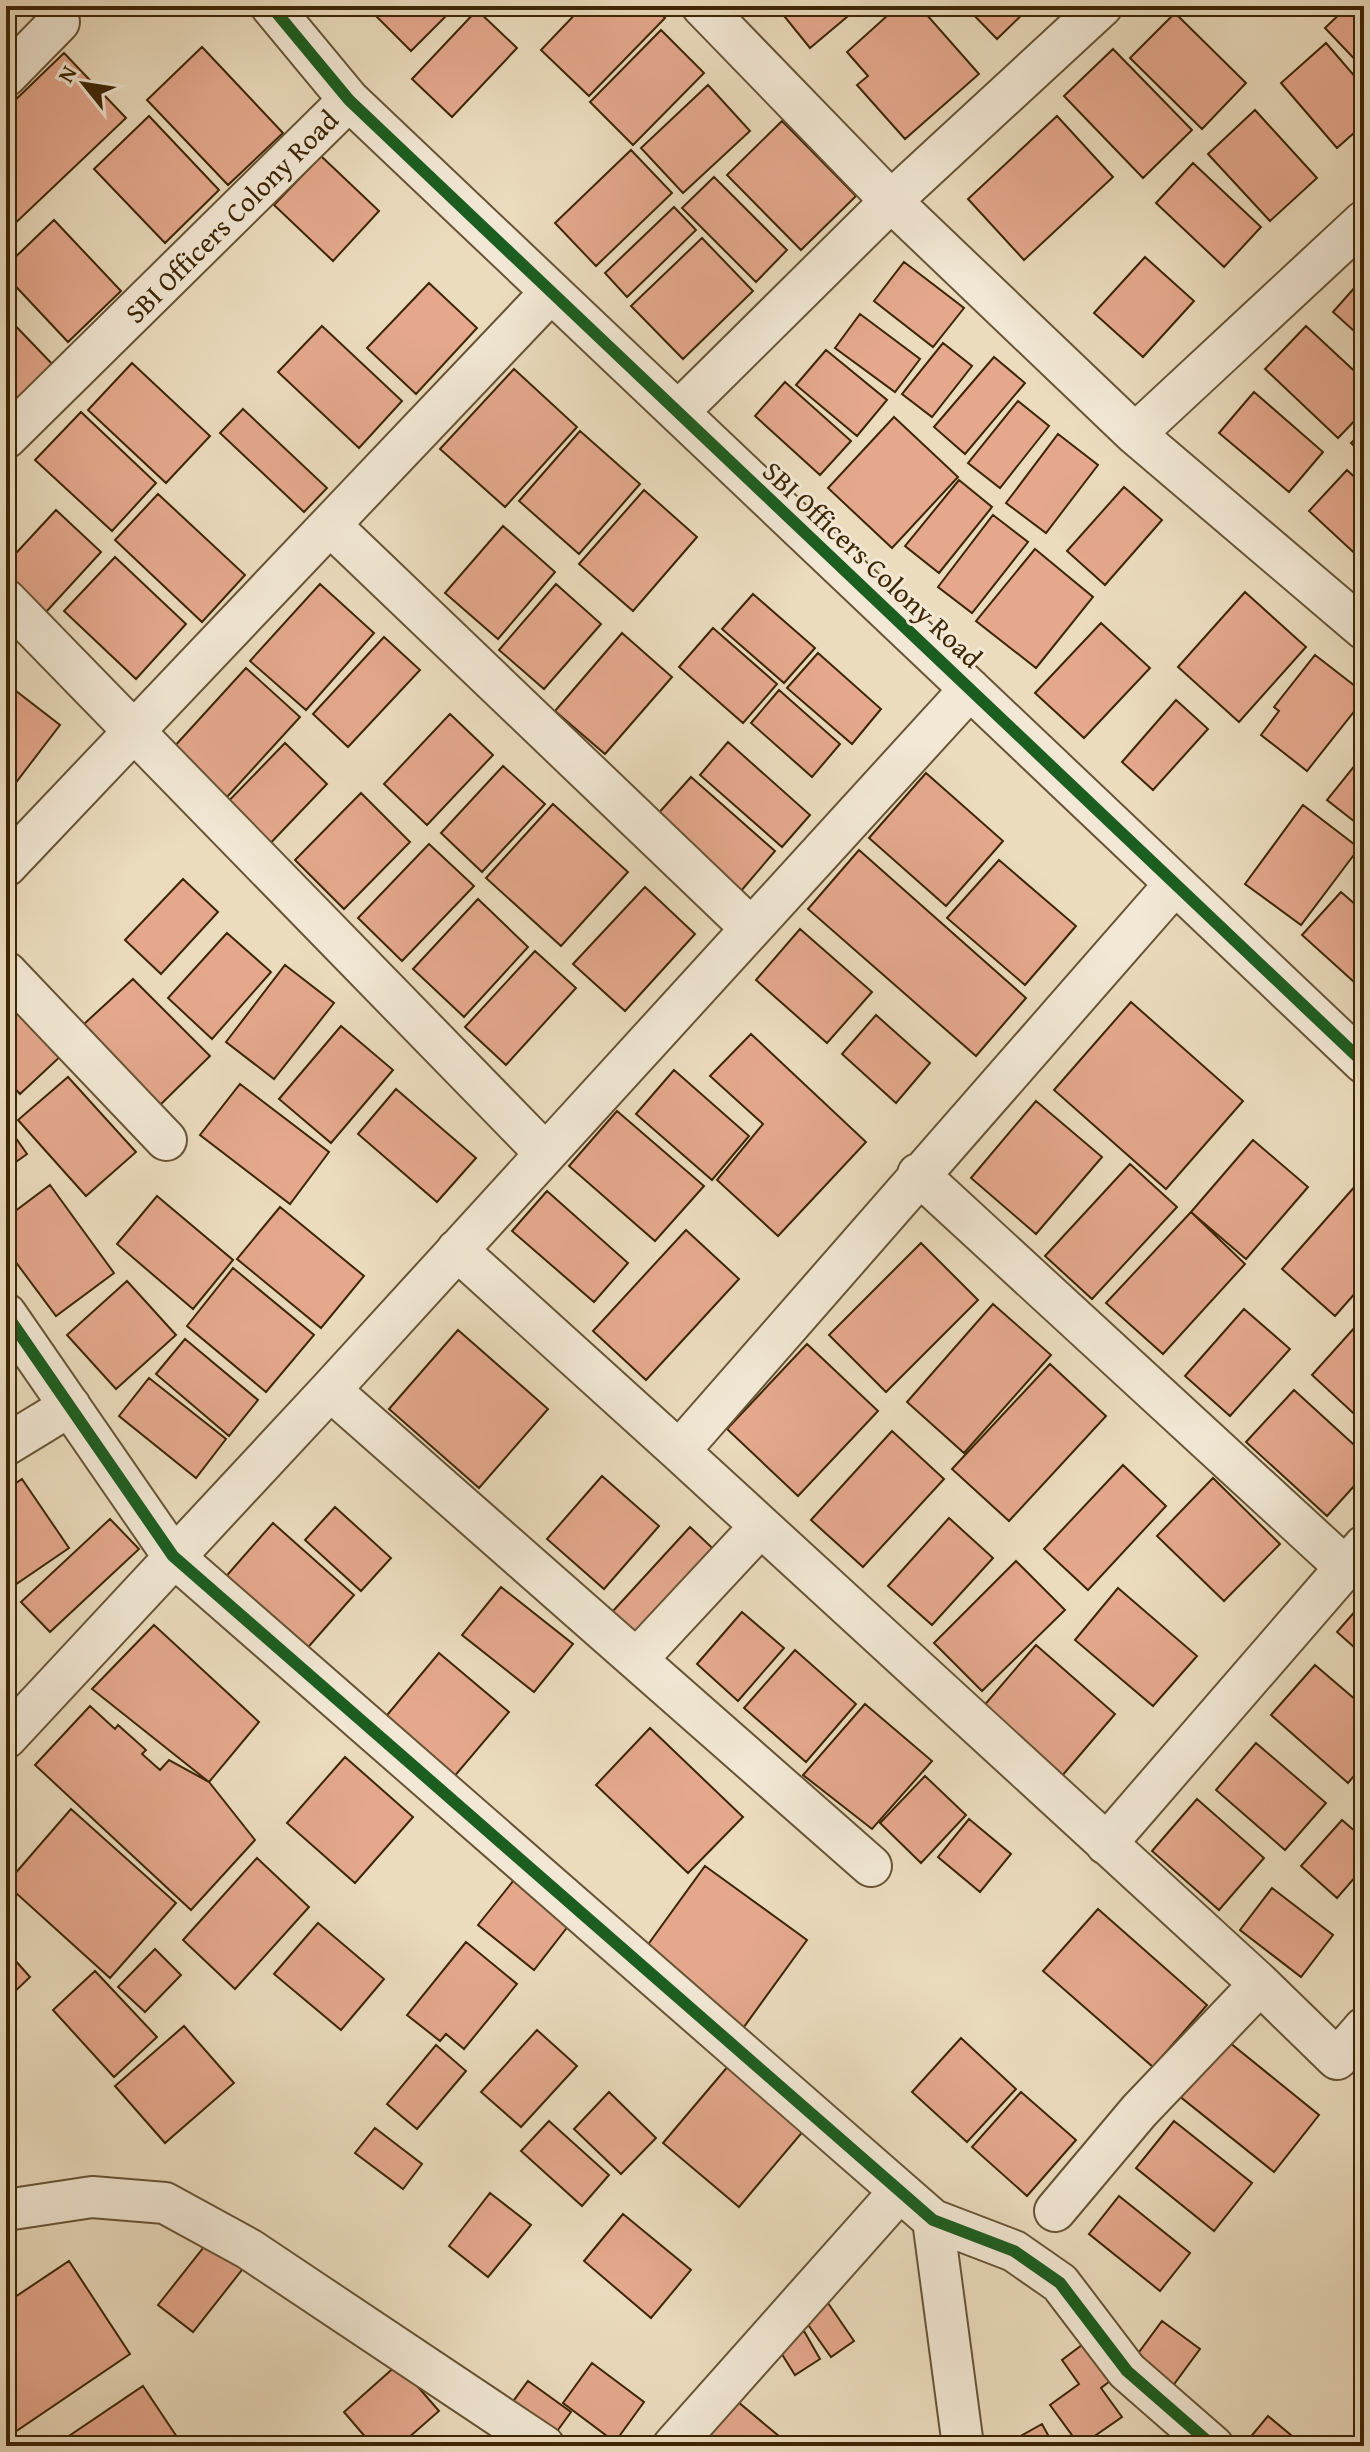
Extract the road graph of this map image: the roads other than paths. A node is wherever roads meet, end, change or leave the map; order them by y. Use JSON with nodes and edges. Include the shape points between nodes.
{"nodes":[{"id":1,"x":271,"y":6,"type":"edge"},
{"id":2,"x":702,"y":6,"type":"edge"},
{"id":3,"x":1102,"y":6,"type":"edge"},
{"id":4,"x":59,"y":22,"type":"dead end"},
{"id":5,"x":6,"y":76,"type":"edge"},
{"id":6,"x":349,"y":100,"type":"junction"},
{"id":7,"x":891,"y":201,"type":"junction"},
{"id":8,"x":1364,"y":221,"type":"edge"},
{"id":9,"x":551,"y":292,"type":"junction"},
{"id":10,"x":678,"y":412,"type":"junction"},
{"id":11,"x":1135,"y":434,"type":"junction"},
{"id":12,"x":6,"y":438,"type":"edge"},
{"id":13,"x":330,"y":525,"type":"junction"},
{"id":14,"x":6,"y":600,"type":"edge"},
{"id":15,"x":1364,"y":629,"type":"edge"},
{"id":16,"x":970,"y":689,"type":"junction"},
{"id":17,"x":134,"y":731,"type":"junction"},
{"id":18,"x":6,"y":866,"type":"edge"},
{"id":19,"x":1175,"y":884,"type":"junction"},
{"id":20,"x":751,"y":928,"type":"junction"},
{"id":21,"x":6,"y":972,"type":"edge"},
{"id":22,"x":1364,"y":1063,"type":"edge"},
{"id":23,"x":166,"y":1140,"type":"dead end"},
{"id":24,"x":545,"y":1153,"type":"junction"},
{"id":25,"x":918,"y":1174,"type":"junction"},
{"id":26,"x":457,"y":1250,"type":"junction"},
{"id":27,"x":6,"y":1314,"type":"edge"},
{"id":28,"x":330,"y":1390,"type":"junction"},
{"id":29,"x":70,"y":1406,"type":"junction"},
{"id":30,"x":6,"y":1445,"type":"edge"},
{"id":31,"x":679,"y":1451,"type":"junction"},
{"id":32,"x":760,"y":1527,"type":"junction"},
{"id":33,"x":173,"y":1556,"type":"junction"},
{"id":34,"x":1354,"y":1557,"type":"edge"},
{"id":35,"x":637,"y":1659,"type":"junction"},
{"id":36,"x":6,"y":1738,"type":"edge"},
{"id":37,"x":1106,"y":1844,"type":"junction"},
{"id":38,"x":871,"y":1866,"type":"dead end"},
{"id":39,"x":1260,"y":1984,"type":"junction"},
{"id":40,"x":1364,"y":2028,"type":"edge"},
{"id":41,"x":899,"y":2192,"type":"junction"},
{"id":42,"x":6,"y":2210,"type":"edge"},
{"id":43,"x":1055,"y":2211,"type":"dead end"},
{"id":44,"x":933,"y":2220,"type":"junction"},
{"id":45,"x":544,"y":2446,"type":"edge"},
{"id":46,"x":673,"y":2446,"type":"edge"},
{"id":47,"x":963,"y":2446,"type":"edge"},
{"id":48,"x":1213,"y":2446,"type":"edge"}],
"edges":[{"from":1,"to":6,"type":"street"},
{"from":2,"to":7,"type":"street"},
{"from":3,"to":7,"type":"street"},
{"from":4,"to":5,"type":"street"},
{"from":6,"to":9,"type":"street","name":"SBI Officers Colony Road"},
{"from":6,"to":12,"type":"street","name":"SBI Officers Colony Road"},
{"from":7,"to":10,"type":"street"},
{"from":7,"to":11,"type":"street"},
{"from":8,"to":11,"type":"street"},
{"from":9,"to":10,"type":"street","name":"SBI Officers Colony Road"},
{"from":9,"to":13,"type":"street"},
{"from":10,"to":16,"type":"street","name":"SBI Officers Colony Road"},
{"from":11,"to":15,"type":"street"},
{"from":13,"to":17,"type":"street"},
{"from":13,"to":20,"type":"street"},
{"from":14,"to":17,"type":"street"},
{"from":16,"to":19,"type":"street","name":"SBI Officers Colony Road"},
{"from":16,"to":20,"type":"street"},
{"from":17,"to":18,"type":"street"},
{"from":17,"to":24,"type":"street"},
{"from":19,"to":22,"type":"street","name":"SBI Officers Colony Road"},
{"from":19,"to":25,"type":"street"},
{"from":20,"to":24,"type":"street"},
{"from":21,"to":23,"type":"street"},
{"from":24,"to":26,"type":"street"},
{"from":25,"to":31,"type":"street"},
{"from":25,"to":34,"type":"street"},
{"from":26,"to":28,"type":"street"},
{"from":26,"to":31,"type":"street"},
{"from":27,"to":29,"type":"street"},
{"from":28,"to":33,"type":"street"},
{"from":28,"to":35,"type":"street"},
{"from":29,"to":30,"type":"street"},
{"from":29,"to":33,"type":"street"},
{"from":31,"to":32,"type":"street"},
{"from":32,"to":35,"type":"street"},
{"from":32,"to":37,"type":"street"},
{"from":33,"to":36,"type":"street"},
{"from":33,"to":41,"type":"street"},
{"from":34,"to":37,"type":"street"},
{"from":35,"to":38,"type":"street"},
{"from":37,"to":39,"type":"street"},
{"from":39,"to":40,"type":"street","via":[[1337,2059]]},
{"from":39,"to":43,"type":"street","via":[[1139,2111]]},
{"from":41,"to":44,"type":"street"},
{"from":41,"to":46,"type":"street"},
{"from":42,"to":45,"type":"street","via":[[92,2197],[165,2203],[249,2249]]},
{"from":44,"to":47,"type":"street"},
{"from":44,"to":48,"type":"street","via":[[1014,2251],[1060,2283],[1127,2371]]}]}
